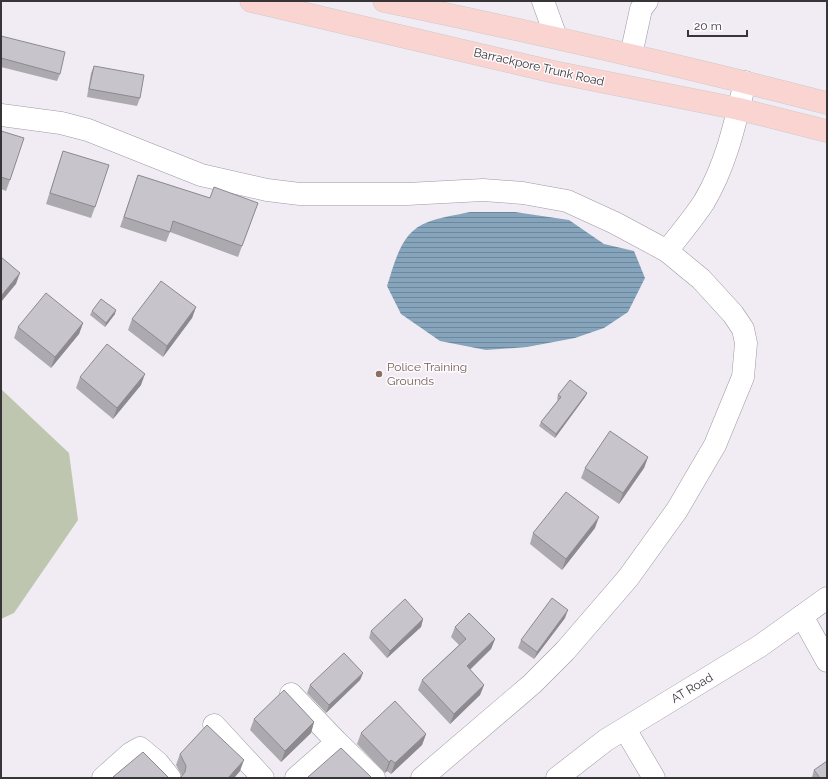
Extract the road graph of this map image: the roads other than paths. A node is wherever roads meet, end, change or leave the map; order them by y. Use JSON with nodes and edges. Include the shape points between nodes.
{"nodes":[{"id":1,"x":251,"y":1,"type":"edge"},
{"id":2,"x":384,"y":1,"type":"edge"},
{"id":3,"x":543,"y":1,"type":"edge"},
{"id":4,"x":647,"y":1,"type":"edge"},
{"id":5,"x":556,"y":37,"type":"junction"},
{"id":6,"x":631,"y":56,"type":"junction"},
{"id":7,"x":745,"y":82,"type":"junction"},
{"id":8,"x":827,"y":103,"type":"edge"},
{"id":9,"x":739,"y":109,"type":"junction"},
{"id":10,"x":1,"y":115,"type":"edge"},
{"id":11,"x":827,"y":131,"type":"edge"},
{"id":12,"x":666,"y":251,"type":"junction"},
{"id":13,"x":827,"y":598,"type":"edge"},
{"id":14,"x":802,"y":616,"type":"junction"},
{"id":15,"x":827,"y":661,"type":"edge"},
{"id":16,"x":291,"y":694,"type":"dead end"},
{"id":17,"x":214,"y":725,"type":"dead end"},
{"id":18,"x":625,"y":729,"type":"junction"},
{"id":19,"x":337,"y":742,"type":"junction"},
{"id":20,"x":104,"y":778,"type":"edge"},
{"id":21,"x":170,"y":778,"type":"edge"},
{"id":22,"x":263,"y":778,"type":"edge"},
{"id":23,"x":296,"y":778,"type":"edge"},
{"id":24,"x":374,"y":778,"type":"edge"},
{"id":25,"x":422,"y":778,"type":"edge"},
{"id":26,"x":557,"y":778,"type":"edge"},
{"id":27,"x":654,"y":778,"type":"edge"}],
"edges":[{"from":1,"to":9,"type":"main road","name":"Barrackpore Trunk Road","via":[[554,72]]},
{"from":2,"to":5,"type":"main road"},
{"from":3,"to":5,"type":"street"},
{"from":4,"to":6,"type":"street","via":[[641,9]]},
{"from":5,"to":6,"type":"main road"},
{"from":6,"to":7,"type":"main road"},
{"from":7,"to":8,"type":"main road"},
{"from":7,"to":9,"type":"street"},
{"from":9,"to":11,"type":"main road","name":"Barrackpore Trunk Road"},
{"from":9,"to":12,"type":"street","via":[[725,159],[703,203]]},
{"from":10,"to":12,"type":"street","via":[[54,122],[88,130],[201,175],[268,190],[300,194],[407,194],[483,190],[553,198],[581,206]]},
{"from":12,"to":25,"type":"street","via":[[718,296],[743,329],[746,343],[743,377],[715,445],[677,510],[628,578],[565,651],[532,684]]},
{"from":13,"to":14,"type":"street","name":"AT Road"},
{"from":14,"to":15,"type":"street"},
{"from":14,"to":18,"type":"street","name":"AT Road","via":[[760,646]]},
{"from":16,"to":19,"type":"street"},
{"from":17,"to":22,"type":"street"},
{"from":18,"to":26,"type":"street","name":"AT Road","via":[[606,740]]},
{"from":18,"to":27,"type":"street"},
{"from":19,"to":23,"type":"street"},
{"from":19,"to":24,"type":"street"},
{"from":20,"to":21,"type":"street","via":[[140,748],[158,763]]}]}
